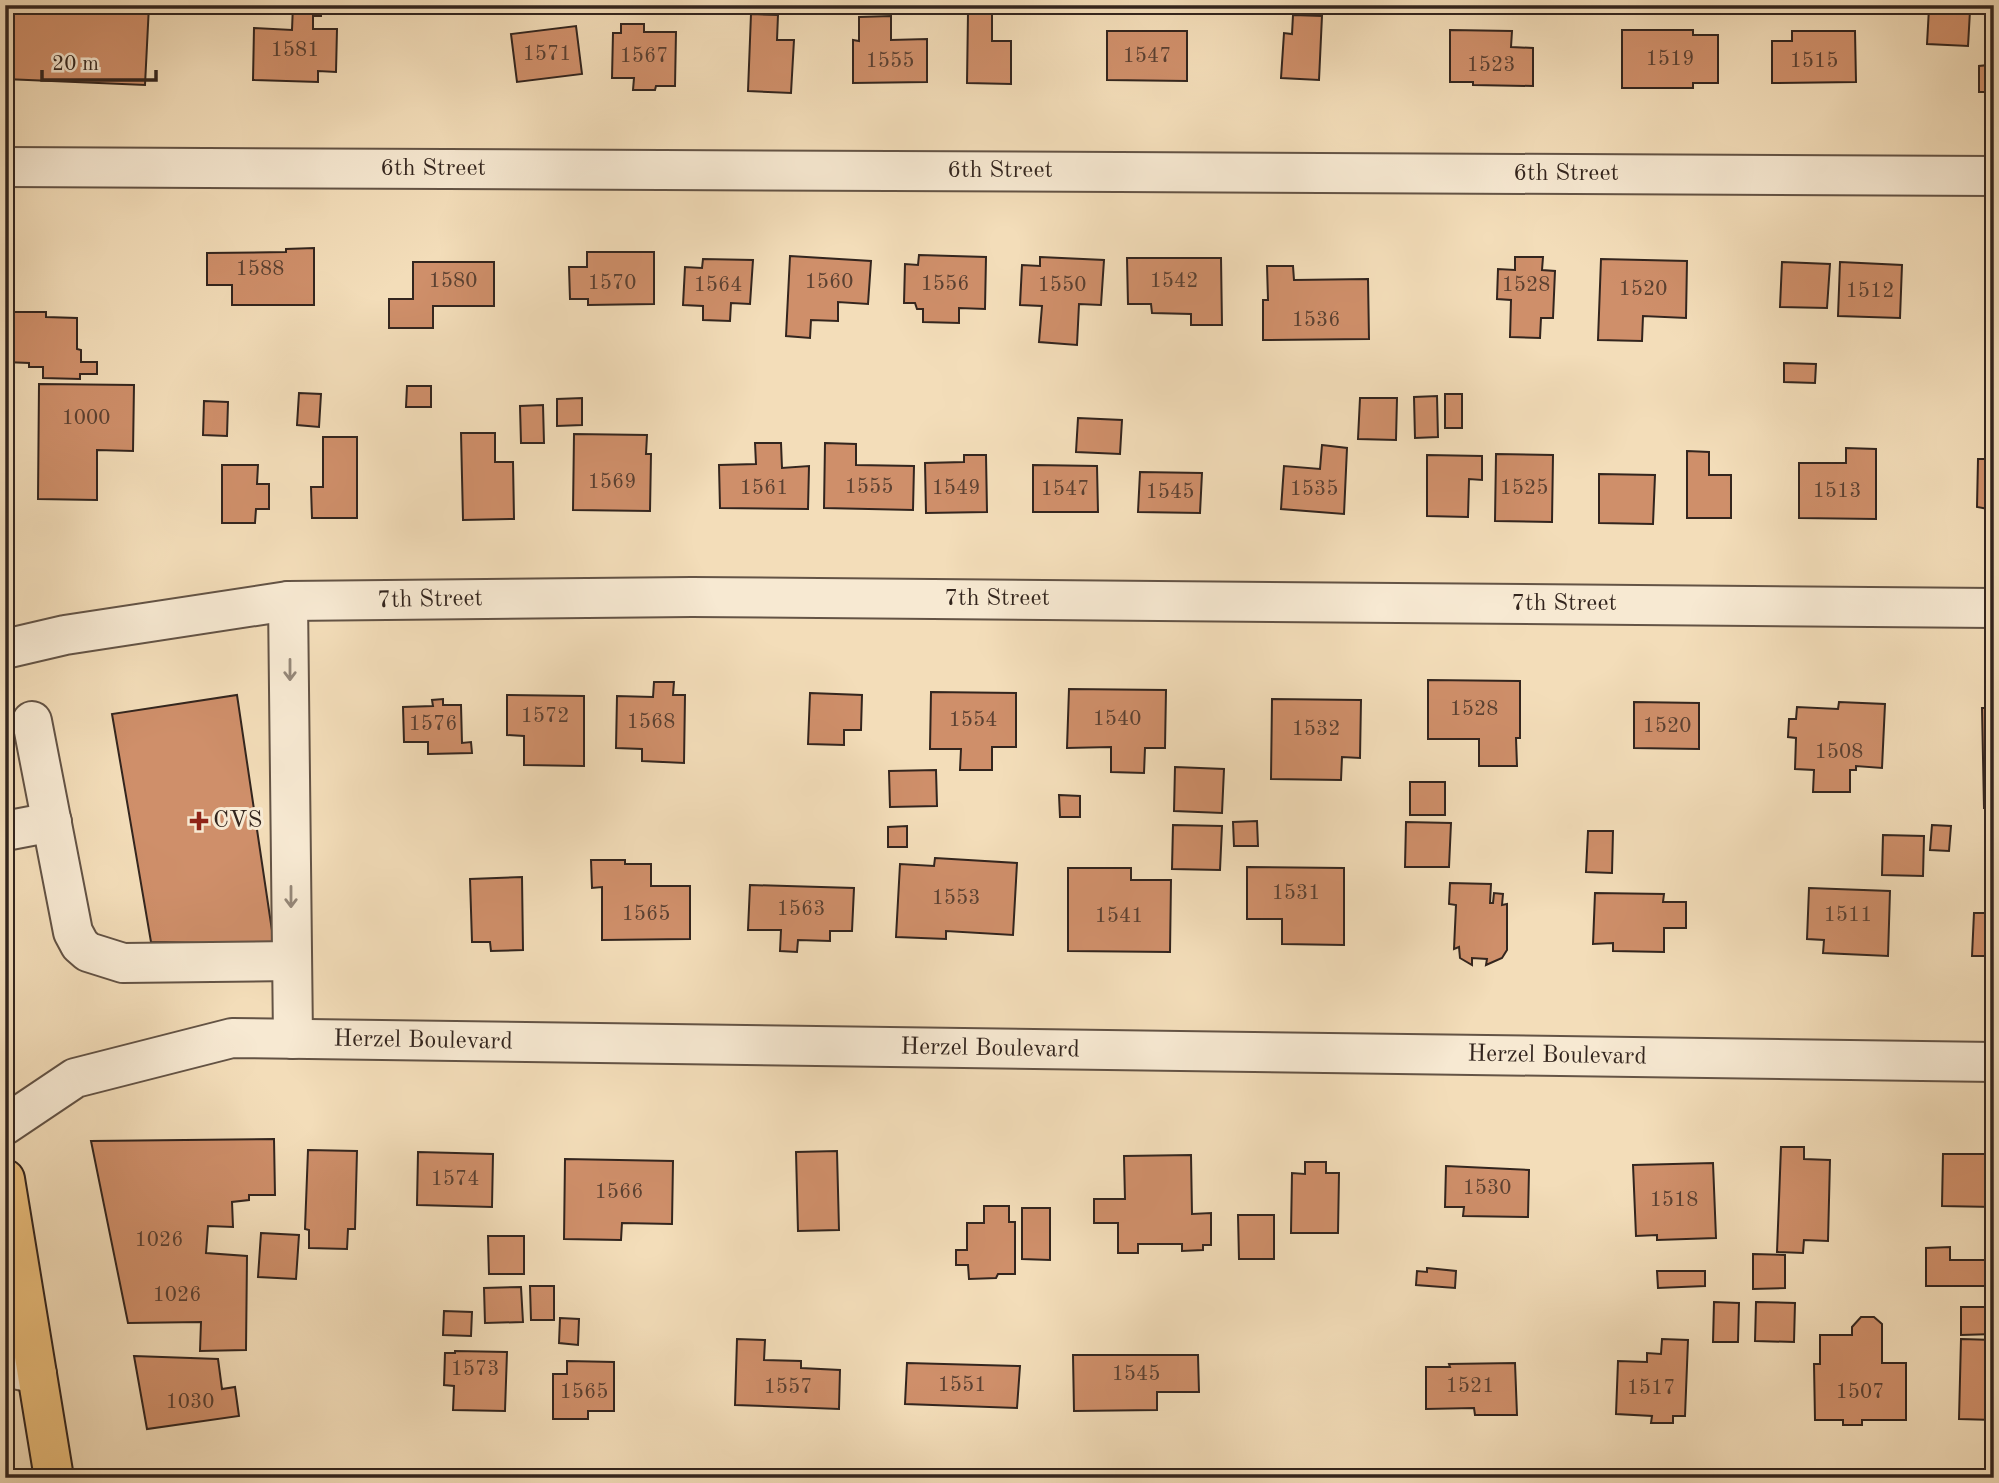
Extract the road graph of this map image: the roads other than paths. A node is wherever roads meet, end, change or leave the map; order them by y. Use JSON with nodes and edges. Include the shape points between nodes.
{"nodes":[{"id":1,"x":5,"y":167,"type":"edge"},
{"id":2,"x":1994,"y":176,"type":"edge"},
{"id":3,"x":288,"y":601,"type":"junction"},
{"id":4,"x":1994,"y":608,"type":"edge"},
{"id":5,"x":5,"y":649,"type":"edge"},
{"id":6,"x":32,"y":721,"type":"dead end"},
{"id":7,"x":52,"y":822,"type":"junction"},
{"id":8,"x":5,"y":831,"type":"edge"},
{"id":9,"x":291,"y":961,"type":"junction"},
{"id":10,"x":293,"y":1039,"type":"junction"},
{"id":11,"x":1994,"y":1062,"type":"edge"},
{"id":12,"x":5,"y":1125,"type":"edge"},
{"id":13,"x":5,"y":1179,"type":"edge"},
{"id":14,"x":21,"y":1371,"type":"edge"},
{"id":15,"x":54,"y":1478,"type":"edge"}],
"edges":[{"from":1,"to":2,"type":"street","name":"6th Street"},
{"from":3,"to":4,"type":"street","name":"7th Street","via":[[706,597]]},
{"from":3,"to":5,"type":"street","name":"7th Street","via":[[65,635]]},
{"from":3,"to":9,"type":"street","one_way":true},
{"from":6,"to":7,"type":"street"},
{"from":7,"to":8,"type":"street"},
{"from":7,"to":9,"type":"street","via":[[73,932],[88,951],[123,963]]},
{"from":9,"to":10,"type":"street"},
{"from":10,"to":11,"type":"street","name":"Herzel Boulevard"},
{"from":10,"to":12,"type":"street","name":"Herzel Boulevard","via":[[232,1038],[75,1078]]},
{"from":13,"to":14,"type":"main road"},
{"from":14,"to":15,"type":"main road"}]}
